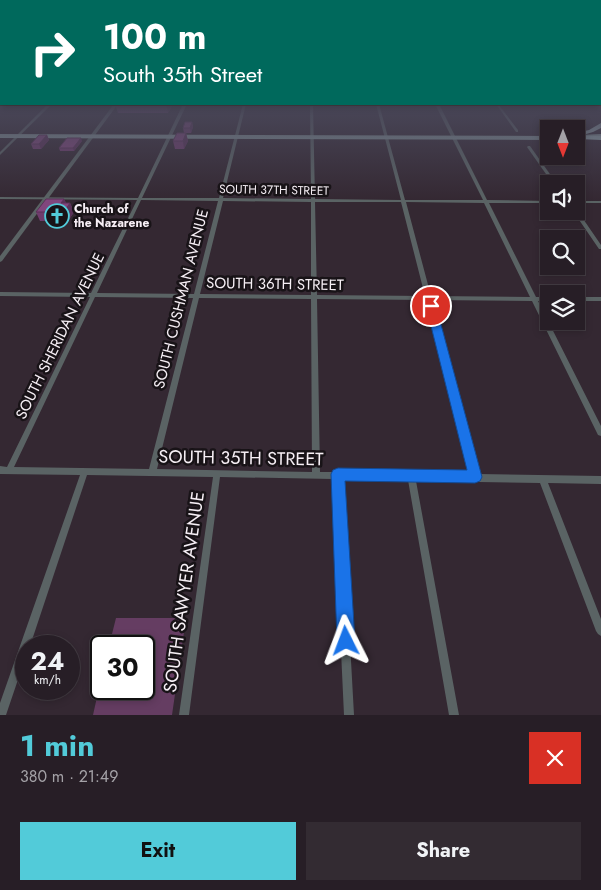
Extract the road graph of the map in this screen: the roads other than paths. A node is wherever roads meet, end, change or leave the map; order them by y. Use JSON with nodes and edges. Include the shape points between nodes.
{"nodes":[{"id":1,"x":452,"y":134,"type":"edge"},
{"id":2,"x":0,"y":136,"type":"edge"},
{"id":3,"x":18,"y":136,"type":"junction"},
{"id":4,"x":92,"y":136,"type":"junction"},
{"id":5,"x":169,"y":136,"type":"junction"},
{"id":6,"x":585,"y":136,"type":"edge"},
{"id":7,"x":237,"y":137,"type":"junction"},
{"id":8,"x":312,"y":137,"type":"junction"},
{"id":9,"x":386,"y":137,"type":"junction"},
{"id":10,"x":601,"y":137,"type":"edge"},
{"id":11,"x":454,"y":138,"type":"junction"},
{"id":12,"x":540,"y":138,"type":"edge"},
{"id":13,"x":529,"y":147,"type":"dead end"},
{"id":14,"x":0,"y":154,"type":"edge"},
{"id":15,"x":549,"y":175,"type":"edge"},
{"id":16,"x":0,"y":198,"type":"edge"},
{"id":17,"x":46,"y":198,"type":"junction"},
{"id":18,"x":140,"y":199,"type":"junction"},
{"id":19,"x":221,"y":199,"type":"junction"},
{"id":20,"x":312,"y":200,"type":"junction"},
{"id":21,"x":403,"y":201,"type":"junction"},
{"id":22,"x":486,"y":201,"type":"junction"},
{"id":23,"x":540,"y":202,"type":"edge"},
{"id":24,"x":585,"y":202,"type":"edge"},
{"id":25,"x":601,"y":202,"type":"edge"},
{"id":26,"x":581,"y":220,"type":"edge"},
{"id":27,"x":601,"y":248,"type":"edge"},
{"id":28,"x":0,"y":260,"type":"edge"},
{"id":29,"x":0,"y":294,"type":"edge"},
{"id":30,"x":93,"y":295,"type":"junction"},
{"id":31,"x":197,"y":295,"type":"junction"},
{"id":32,"x":313,"y":296,"type":"junction"},
{"id":33,"x":429,"y":298,"type":"junction"},
{"id":34,"x":534,"y":299,"type":"junction"},
{"id":35,"x":540,"y":299,"type":"edge"},
{"id":36,"x":585,"y":299,"type":"edge"},
{"id":37,"x":601,"y":299,"type":"edge"},
{"id":38,"x":601,"y":433,"type":"edge"},
{"id":39,"x":0,"y":470,"type":"edge"},
{"id":40,"x":9,"y":470,"type":"junction"},
{"id":41,"x":85,"y":471,"type":"junction"},
{"id":42,"x":152,"y":472,"type":"junction"},
{"id":43,"x":217,"y":473,"type":"junction"},
{"id":44,"x":316,"y":474,"type":"junction"},
{"id":45,"x":338,"y":474,"type":"junction"},
{"id":46,"x":411,"y":475,"type":"junction"},
{"id":47,"x":475,"y":477,"type":"junction"},
{"id":48,"x":543,"y":478,"type":"junction"},
{"id":49,"x":601,"y":480,"type":"edge"},
{"id":50,"x":601,"y":631,"type":"edge"},
{"id":51,"x":2,"y":715,"type":"edge"},
{"id":52,"x":184,"y":715,"type":"edge"},
{"id":53,"x":350,"y":715,"type":"edge"},
{"id":54,"x":454,"y":715,"type":"edge"}],
"edges":[{"from":1,"to":11,"type":"street"},
{"from":2,"to":3,"type":"main road"},
{"from":3,"to":4,"type":"main road"},
{"from":3,"to":14,"type":"street"},
{"from":4,"to":5,"type":"main road"},
{"from":4,"to":17,"type":"street"},
{"from":5,"to":7,"type":"main road"},
{"from":5,"to":18,"type":"street","name":"SOUTH SHERIDAN AVENUE"},
{"from":6,"to":10,"type":"highway"},
{"from":7,"to":8,"type":"main road"},
{"from":7,"to":19,"type":"street","name":"SOUTH CUSHMAN AVENUE"},
{"from":8,"to":9,"type":"main road"},
{"from":8,"to":20,"type":"street"},
{"from":9,"to":11,"type":"main road"},
{"from":9,"to":21,"type":"street"},
{"from":11,"to":12,"type":"main road"},
{"from":11,"to":22,"type":"street"},
{"from":13,"to":15,"type":"street"},
{"from":16,"to":17,"type":"street","name":"SOUTH 37TH STREET"},
{"from":17,"to":18,"type":"street","name":"SOUTH 37TH STREET"},
{"from":17,"to":28,"type":"street"},
{"from":18,"to":19,"type":"street","name":"SOUTH 37TH STREET"},
{"from":18,"to":30,"type":"street","name":"SOUTH SHERIDAN AVENUE"},
{"from":19,"to":20,"type":"street","name":"SOUTH 37TH STREET"},
{"from":19,"to":31,"type":"street","name":"SOUTH CUSHMAN AVENUE"},
{"from":20,"to":21,"type":"street","name":"SOUTH 37TH STREET"},
{"from":20,"to":32,"type":"street"},
{"from":21,"to":22,"type":"street","name":"SOUTH 37TH STREET"},
{"from":21,"to":33,"type":"street"},
{"from":22,"to":23,"type":"street","name":"SOUTH 37TH STREET"},
{"from":22,"to":34,"type":"street"},
{"from":24,"to":25,"type":"street"},
{"from":26,"to":27,"type":"street"},
{"from":29,"to":30,"type":"street","name":"SOUTH 36TH STREET"},
{"from":30,"to":31,"type":"street","name":"SOUTH 36TH STREET"},
{"from":30,"to":40,"type":"street","name":"SOUTH SHERIDAN AVENUE"},
{"from":31,"to":32,"type":"street","name":"SOUTH 36TH STREET"},
{"from":31,"to":42,"type":"street","name":"SOUTH CUSHMAN AVENUE"},
{"from":32,"to":33,"type":"street","name":"SOUTH 36TH STREET"},
{"from":32,"to":44,"type":"street"},
{"from":33,"to":34,"type":"street","name":"SOUTH 36TH STREET"},
{"from":33,"to":47,"type":"street"},
{"from":34,"to":35,"type":"street","name":"SOUTH 36TH STREET"},
{"from":34,"to":38,"type":"street"},
{"from":36,"to":37,"type":"street"},
{"from":39,"to":40,"type":"street","name":"SOUTH 35TH STREET"},
{"from":40,"to":41,"type":"street","name":"SOUTH 35TH STREET"},
{"from":41,"to":42,"type":"street","name":"SOUTH 35TH STREET"},
{"from":41,"to":51,"type":"street"},
{"from":42,"to":43,"type":"street","name":"SOUTH 35TH STREET"},
{"from":43,"to":44,"type":"street","name":"SOUTH 35TH STREET"},
{"from":43,"to":52,"type":"street","name":"SOUTH SAWYER AVENUE"},
{"from":44,"to":45,"type":"street","name":"SOUTH 35TH STREET"},
{"from":45,"to":46,"type":"street","name":"SOUTH 35TH STREET"},
{"from":45,"to":53,"type":"street"},
{"from":46,"to":47,"type":"street","name":"SOUTH 35TH STREET"},
{"from":46,"to":54,"type":"street"},
{"from":47,"to":48,"type":"street","name":"SOUTH 35TH STREET"},
{"from":48,"to":49,"type":"street","name":"SOUTH 35TH STREET"},
{"from":48,"to":50,"type":"street"}]}
